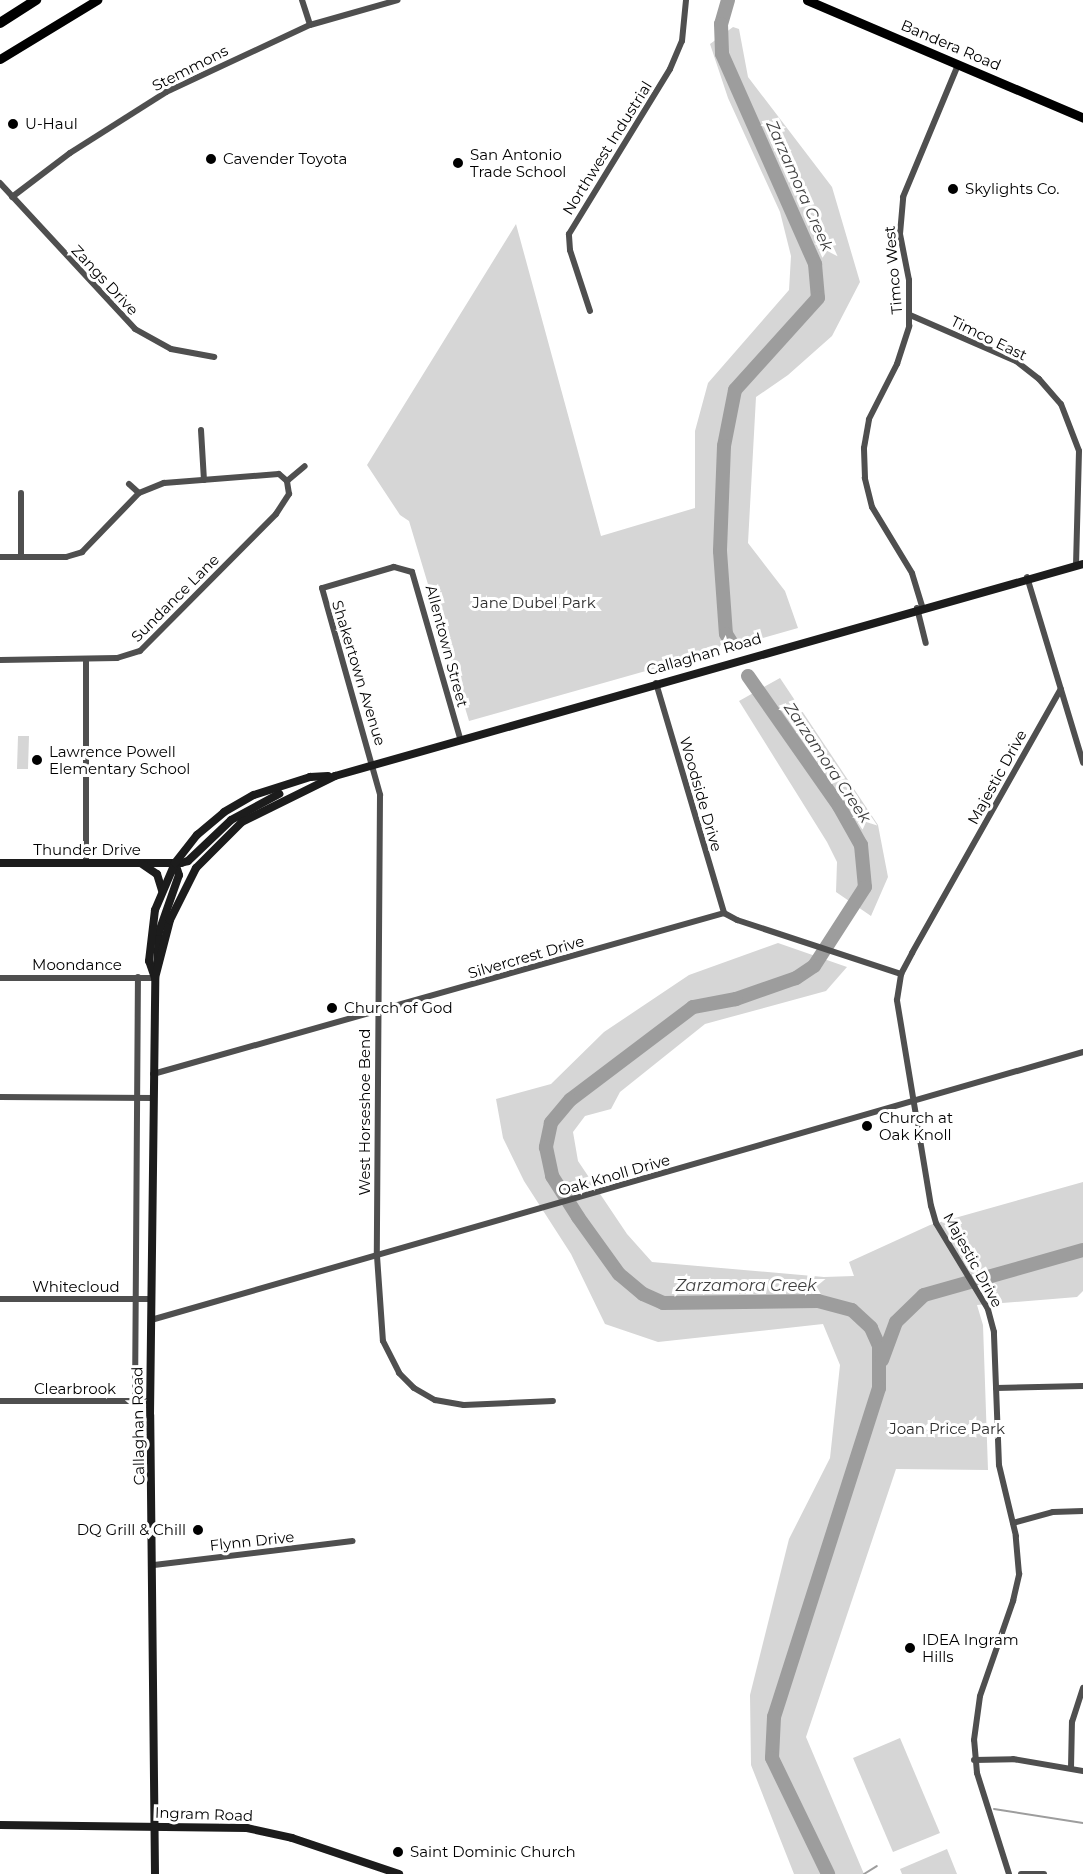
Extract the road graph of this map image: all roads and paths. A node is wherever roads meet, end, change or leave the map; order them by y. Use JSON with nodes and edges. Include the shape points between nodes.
{"nodes":[{"id":1,"x":36,"y":0,"type":"edge"},
{"id":2,"x":97,"y":0,"type":"edge"},
{"id":3,"x":302,"y":0,"type":"edge"},
{"id":4,"x":398,"y":0,"type":"edge"},
{"id":5,"x":686,"y":0,"type":"edge"},
{"id":6,"x":807,"y":0,"type":"edge"},
{"id":7,"x":0,"y":23,"type":"edge"},
{"id":8,"x":310,"y":25,"type":"junction"},
{"id":9,"x":0,"y":59,"type":"edge"},
{"id":10,"x":958,"y":64,"type":"junction"},
{"id":11,"x":1083,"y":118,"type":"edge"},
{"id":12,"x":0,"y":183,"type":"edge"},
{"id":13,"x":12,"y":197,"type":"junction"},
{"id":14,"x":590,"y":310,"type":"dead end"},
{"id":15,"x":910,"y":315,"type":"junction"},
{"id":16,"x":214,"y":357,"type":"dead end"},
{"id":17,"x":201,"y":430,"type":"dead end"},
{"id":18,"x":305,"y":466,"type":"dead end"},
{"id":19,"x":204,"y":480,"type":"junction"},
{"id":20,"x":287,"y":481,"type":"junction"},
{"id":21,"x":129,"y":484,"type":"dead end"},
{"id":22,"x":21,"y":493,"type":"dead end"},
{"id":23,"x":139,"y":493,"type":"junction"},
{"id":24,"x":0,"y":557,"type":"edge"},
{"id":25,"x":21,"y":557,"type":"junction"},
{"id":26,"x":1080,"y":565,"type":"edge"},
{"id":27,"x":401,"y":567,"type":"joint"},
{"id":28,"x":1027,"y":577,"type":"junction"},
{"id":29,"x":920,"y":607,"type":"junction"},
{"id":30,"x":926,"y":643,"type":"dead end"},
{"id":31,"x":0,"y":660,"type":"edge"},
{"id":32,"x":86,"y":660,"type":"junction"},
{"id":33,"x":656,"y":682,"type":"junction"},
{"id":34,"x":1061,"y":689,"type":"junction"},
{"id":35,"x":460,"y":738,"type":"junction"},
{"id":36,"x":1083,"y":763,"type":"edge"},
{"id":37,"x":374,"y":764,"type":"junction"},
{"id":38,"x":335,"y":776,"type":"junction"},
{"id":39,"x":313,"y":786,"type":"junction"},
{"id":40,"x":0,"y":863,"type":"edge"},
{"id":41,"x":86,"y":863,"type":"junction"},
{"id":42,"x":175,"y":863,"type":"junction"},
{"id":43,"x":142,"y":864,"type":"junction"},
{"id":44,"x":162,"y":891,"type":"junction"},
{"id":45,"x":724,"y":913,"type":"junction"},
{"id":46,"x":156,"y":974,"type":"junction"},
{"id":47,"x":901,"y":974,"type":"junction"},
{"id":48,"x":138,"y":977,"type":"junction"},
{"id":49,"x":0,"y":978,"type":"edge"},
{"id":50,"x":377,"y":1011,"type":"junction"},
{"id":51,"x":1083,"y":1052,"type":"edge"},
{"id":52,"x":153,"y":1074,"type":"junction"},
{"id":53,"x":136,"y":1096,"type":"junction"},
{"id":54,"x":0,"y":1097,"type":"edge"},
{"id":55,"x":153,"y":1098,"type":"junction"},
{"id":56,"x":914,"y":1101,"type":"junction"},
{"id":57,"x":377,"y":1256,"type":"junction"},
{"id":58,"x":0,"y":1299,"type":"edge"},
{"id":59,"x":136,"y":1299,"type":"junction"},
{"id":60,"x":152,"y":1299,"type":"junction"},
{"id":61,"x":151,"y":1320,"type":"junction"},
{"id":62,"x":1083,"y":1386,"type":"edge"},
{"id":63,"x":996,"y":1388,"type":"junction"},
{"id":64,"x":0,"y":1401,"type":"edge"},
{"id":65,"x":135,"y":1401,"type":"junction"},
{"id":66,"x":150,"y":1401,"type":"junction"},
{"id":67,"x":553,"y":1401,"type":"dead end"},
{"id":68,"x":1083,"y":1511,"type":"edge"},
{"id":69,"x":1013,"y":1523,"type":"junction"},
{"id":70,"x":353,"y":1541,"type":"dead end"},
{"id":71,"x":154,"y":1565,"type":"junction"},
{"id":72,"x":1083,"y":1688,"type":"edge"},
{"id":73,"x":974,"y":1760,"type":"junction"},
{"id":74,"x":1071,"y":1768,"type":"junction"},
{"id":75,"x":1083,"y":1771,"type":"edge"},
{"id":76,"x":0,"y":1825,"type":"edge"},
{"id":77,"x":155,"y":1826,"type":"junction"},
{"id":78,"x":155,"y":1874,"type":"edge"},
{"id":79,"x":399,"y":1874,"type":"edge"},
{"id":80,"x":1009,"y":1874,"type":"edge"},
{"id":81,"x":1021,"y":1874,"type":"edge"},
{"id":82,"x":1044,"y":1874,"type":"edge"}],
"edges":[{"from":1,"to":7,"type":"highway"},
{"from":2,"to":9,"type":"main road"},
{"from":3,"to":8,"type":"street"},
{"from":4,"to":8,"type":"street","name":"Stemmons"},
{"from":5,"to":14,"type":"street","name":"Northwest Industrial","via":[[682,41],[670,69],[569,234],[570,250]]},
{"from":6,"to":10,"type":"main road","name":"Bandera Road"},
{"from":8,"to":13,"type":"street","name":"Stemmons","via":[[220,64],[145,104]]},
{"from":10,"to":11,"type":"main road","name":"Bandera Road"},
{"from":10,"to":15,"type":"street","name":"Timco West","via":[[903,197],[900,234]]},
{"from":12,"to":13,"type":"street","name":"Zangs Drive"},
{"from":13,"to":16,"type":"street","name":"Zangs Drive","via":[[135,328],[171,349]]},
{"from":15,"to":26,"type":"street","name":"Timco East","via":[[1016,361],[1061,404],[1079,451]]},
{"from":15,"to":29,"type":"street","name":"Timco West","via":[[902,352],[868,419],[864,462],[873,507],[912,573]]},
{"from":17,"to":19,"type":"street"},
{"from":18,"to":20,"type":"street"},
{"from":19,"to":20,"type":"street","via":[[279,474]]},
{"from":19,"to":23,"type":"street","via":[[164,483]]},
{"from":20,"to":32,"type":"street","name":"Sundance Lane","via":[[289,494],[276,514],[147,646],[128,657]]},
{"from":21,"to":23,"type":"street"},
{"from":22,"to":25,"type":"street"},
{"from":23,"to":25,"type":"street","via":[[82,552],[66,557]]},
{"from":24,"to":25,"type":"street"},
{"from":26,"to":28,"type":"main road","name":"Callaghan Road"},
{"from":27,"to":35,"type":"street","name":"Allentown Street","via":[[416,579]]},
{"from":27,"to":37,"type":"street","name":"Shakertown Avenue","via":[[322,588]]},
{"from":28,"to":29,"type":"main road","name":"Callaghan Road"},
{"from":28,"to":34,"type":"street"},
{"from":29,"to":30,"type":"street","name":"Timco West"},
{"from":29,"to":33,"type":"main road","name":"Callaghan Road"},
{"from":31,"to":32,"type":"street","name":"Sundance Lane"},
{"from":32,"to":41,"type":"street"},
{"from":33,"to":35,"type":"main road","name":"Callaghan Road"},
{"from":33,"to":45,"type":"street","name":"Woodside Drive"},
{"from":34,"to":36,"type":"street"},
{"from":34,"to":47,"type":"street","name":"Majestic Drive"},
{"from":35,"to":37,"type":"main road","name":"Callaghan Road"},
{"from":37,"to":38,"type":"main road","name":"Callaghan Road"},
{"from":37,"to":50,"type":"street","name":"West Horseshoe Bend","via":[[380,795]]},
{"from":38,"to":39,"type":"main road","name":"Callaghan Road"},
{"from":38,"to":42,"type":"main road","name":"Callaghan Road","via":[[300,780],[239,802],[208,825]]},
{"from":39,"to":42,"type":"main road","via":[[286,791],[243,812],[219,828],[188,861]]},
{"from":39,"to":46,"type":"main road","name":"Callaghan Road","via":[[242,822],[204,858],[178,900]]},
{"from":40,"to":41,"type":"main road","name":"Thunder Drive"},
{"from":41,"to":43,"type":"main road","name":"Thunder Drive"},
{"from":42,"to":43,"type":"main road","name":"Thunder Drive"},
{"from":42,"to":44,"type":"main road","name":"Callaghan Road"},
{"from":42,"to":46,"type":"main road","via":[[179,875],[159,932]]},
{"from":43,"to":44,"type":"main road","via":[[157,874]]},
{"from":44,"to":46,"type":"main road","name":"Callaghan Road","via":[[150,941],[149,961]]},
{"from":45,"to":47,"type":"street"},
{"from":45,"to":50,"type":"street","name":"Silvercrest Drive"},
{"from":46,"to":48,"type":"street","name":"Moondance"},
{"from":46,"to":52,"type":"main road","name":"Callaghan Road"},
{"from":47,"to":56,"type":"street","name":"Majestic Drive","via":[[899,1016]]},
{"from":48,"to":49,"type":"street","name":"Moondance"},
{"from":48,"to":53,"type":"street","name":"Callaghan Road"},
{"from":50,"to":52,"type":"street","name":"Silvercrest Drive"},
{"from":50,"to":57,"type":"street","name":"West Horseshoe Bend"},
{"from":51,"to":56,"type":"street","name":"Oak Knoll Drive"},
{"from":52,"to":55,"type":"main road","name":"Callaghan Road"},
{"from":53,"to":54,"type":"street"},
{"from":53,"to":55,"type":"street"},
{"from":53,"to":59,"type":"street","name":"Callaghan Road"},
{"from":55,"to":60,"type":"main road","name":"Callaghan Road"},
{"from":56,"to":57,"type":"street","name":"Oak Knoll Drive"},
{"from":56,"to":63,"type":"street","name":"Majestic Drive","via":[[931,1206],[993,1323]]},
{"from":57,"to":61,"type":"street","name":"Oak Knoll Drive"},
{"from":57,"to":67,"type":"street","name":"West Horseshoe Bend","via":[[383,1341],[394,1366],[408,1381],[435,1400],[451,1403]]},
{"from":58,"to":59,"type":"street","name":"Whitecloud"},
{"from":59,"to":60,"type":"street","name":"Whitecloud"},
{"from":59,"to":65,"type":"street","name":"Callaghan Road"},
{"from":60,"to":61,"type":"main road","name":"Callaghan Road"},
{"from":61,"to":66,"type":"main road","name":"Callaghan Road"},
{"from":62,"to":63,"type":"street"},
{"from":63,"to":69,"type":"street","name":"Majestic Drive","via":[[1000,1480]]},
{"from":64,"to":65,"type":"street","name":"Clearbrook"},
{"from":65,"to":66,"type":"street","name":"Clearbrook"},
{"from":66,"to":71,"type":"main road","name":"Callaghan Road"},
{"from":68,"to":69,"type":"street","via":[[1053,1512]]},
{"from":69,"to":73,"type":"street","name":"Majestic Drive","via":[[1018,1549],[1017,1588],[977,1710]]},
{"from":70,"to":71,"type":"street","name":"Flynn Drive"},
{"from":71,"to":77,"type":"main road","name":"Callaghan Road"},
{"from":72,"to":74,"type":"street","via":[[1072,1722]]},
{"from":73,"to":74,"type":"street","via":[[1012,1759]]},
{"from":73,"to":80,"type":"street","name":"Majestic Drive"},
{"from":74,"to":75,"type":"street"},
{"from":76,"to":77,"type":"main road","name":"Ingram Road"},
{"from":77,"to":78,"type":"main road","name":"Callaghan Road"},
{"from":77,"to":79,"type":"main road","name":"Ingram Road","via":[[262,1830]]},
{"from":81,"to":82,"type":"street"}]}
